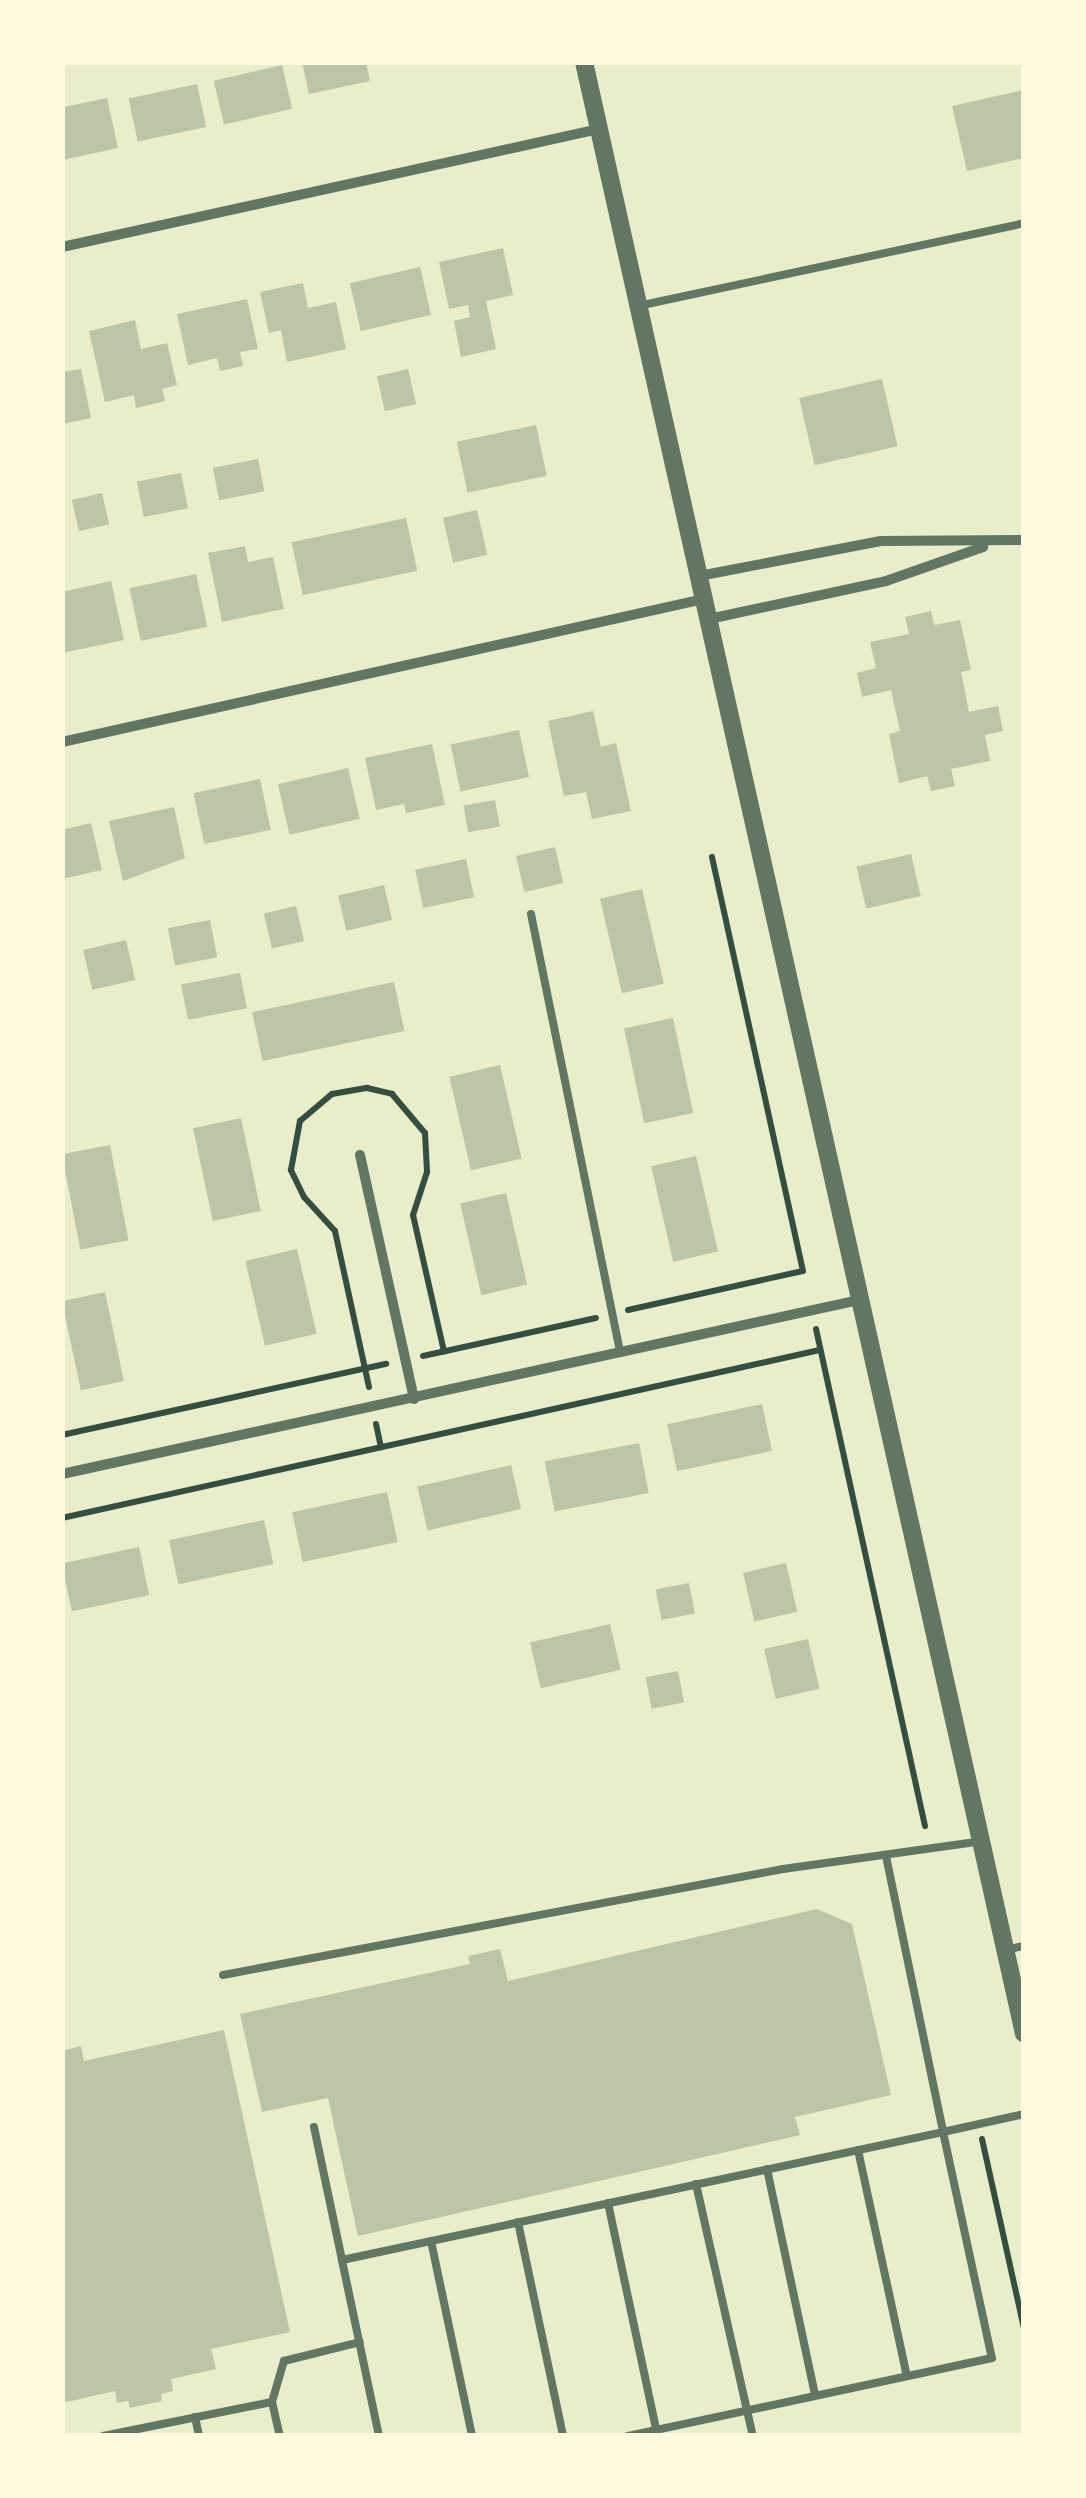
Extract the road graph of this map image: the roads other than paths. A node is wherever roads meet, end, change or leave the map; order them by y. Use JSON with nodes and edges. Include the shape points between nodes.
{"nodes":[{"id":1,"x":584,"y":62,"type":"edge"},
{"id":2,"x":598,"y":128,"type":"junction"},
{"id":3,"x":1024,"y":223,"type":"edge"},
{"id":4,"x":62,"y":247,"type":"edge"},
{"id":5,"x":638,"y":306,"type":"junction"},
{"id":6,"x":1024,"y":540,"type":"edge"},
{"id":7,"x":992,"y":544,"type":"junction"},
{"id":8,"x":699,"y":576,"type":"junction"},
{"id":9,"x":704,"y":600,"type":"junction"},
{"id":10,"x":709,"y":619,"type":"junction"},
{"id":11,"x":62,"y":742,"type":"edge"},
{"id":12,"x":531,"y":914,"type":"dead end"},
{"id":13,"x":360,"y":1154,"type":"dead end"},
{"id":14,"x":864,"y":1299,"type":"junction"},
{"id":15,"x":620,"y":1353,"type":"junction"},
{"id":16,"x":414,"y":1399,"type":"junction"},
{"id":17,"x":62,"y":1474,"type":"edge"},
{"id":18,"x":984,"y":1840,"type":"junction"},
{"id":19,"x":886,"y":1856,"type":"junction"},
{"id":20,"x":1015,"y":1948,"type":"edge"},
{"id":21,"x":223,"y":1975,"type":"dead end"},
{"id":22,"x":1023,"y":2030,"type":"edge"},
{"id":23,"x":1024,"y":2114,"type":"edge"},
{"id":24,"x":314,"y":2127,"type":"dead end"},
{"id":25,"x":944,"y":2132,"type":"junction"},
{"id":26,"x":858,"y":2150,"type":"junction"},
{"id":27,"x":767,"y":2169,"type":"junction"},
{"id":28,"x":696,"y":2184,"type":"junction"},
{"id":29,"x":608,"y":2203,"type":"junction"},
{"id":30,"x":518,"y":2222,"type":"junction"},
{"id":31,"x":431,"y":2241,"type":"junction"},
{"id":32,"x":342,"y":2260,"type":"junction"},
{"id":33,"x":360,"y":2342,"type":"junction"},
{"id":34,"x":907,"y":2376,"type":"junction"},
{"id":35,"x":815,"y":2395,"type":"junction"},
{"id":36,"x":272,"y":2402,"type":"junction"},
{"id":37,"x":747,"y":2410,"type":"junction"},
{"id":38,"x":195,"y":2417,"type":"junction"},
{"id":39,"x":656,"y":2429,"type":"junction"},
{"id":40,"x":103,"y":2436,"type":"edge"},
{"id":41,"x":199,"y":2436,"type":"edge"},
{"id":42,"x":280,"y":2436,"type":"edge"},
{"id":43,"x":380,"y":2436,"type":"edge"},
{"id":44,"x":472,"y":2436,"type":"edge"},
{"id":45,"x":563,"y":2436,"type":"edge"},
{"id":46,"x":627,"y":2436,"type":"edge"},
{"id":47,"x":752,"y":2436,"type":"edge"}],
"edges":[{"from":1,"to":2,"type":"street"},
{"from":2,"to":4,"type":"street"},
{"from":2,"to":5,"type":"street"},
{"from":3,"to":5,"type":"lane"},
{"from":5,"to":8,"type":"street"},
{"from":6,"to":7,"type":"street"},
{"from":7,"to":8,"type":"street","via":[[881,541]]},
{"from":7,"to":10,"type":"street","via":[[886,582]]},
{"from":8,"to":9,"type":"street"},
{"from":9,"to":10,"type":"street"},
{"from":9,"to":11,"type":"street"},
{"from":10,"to":14,"type":"street"},
{"from":12,"to":15,"type":"lane"},
{"from":13,"to":16,"type":"street"},
{"from":14,"to":15,"type":"street"},
{"from":14,"to":18,"type":"street"},
{"from":15,"to":16,"type":"street"},
{"from":16,"to":17,"type":"street"},
{"from":18,"to":19,"type":"lane"},
{"from":18,"to":20,"type":"street"},
{"from":19,"to":21,"type":"lane","via":[[782,1868]]},
{"from":19,"to":25,"type":"lane"},
{"from":20,"to":22,"type":"street"},
{"from":23,"to":25,"type":"lane"},
{"from":24,"to":32,"type":"lane"},
{"from":25,"to":26,"type":"lane"},
{"from":25,"to":34,"type":"lane","via":[[992,2358]]},
{"from":26,"to":27,"type":"lane"},
{"from":26,"to":34,"type":"lane"},
{"from":27,"to":28,"type":"lane"},
{"from":27,"to":35,"type":"lane"},
{"from":28,"to":29,"type":"lane"},
{"from":28,"to":37,"type":"lane"},
{"from":29,"to":30,"type":"lane"},
{"from":29,"to":39,"type":"lane"},
{"from":30,"to":31,"type":"lane"},
{"from":30,"to":45,"type":"lane"},
{"from":31,"to":32,"type":"lane"},
{"from":31,"to":44,"type":"lane"},
{"from":32,"to":33,"type":"lane"},
{"from":33,"to":36,"type":"lane","via":[[284,2361]]},
{"from":33,"to":43,"type":"lane"},
{"from":34,"to":35,"type":"lane"},
{"from":35,"to":37,"type":"lane"},
{"from":36,"to":38,"type":"lane"},
{"from":36,"to":42,"type":"lane"},
{"from":37,"to":39,"type":"lane"},
{"from":37,"to":47,"type":"lane"},
{"from":38,"to":40,"type":"lane"},
{"from":38,"to":41,"type":"lane"},
{"from":39,"to":46,"type":"lane"}]}
